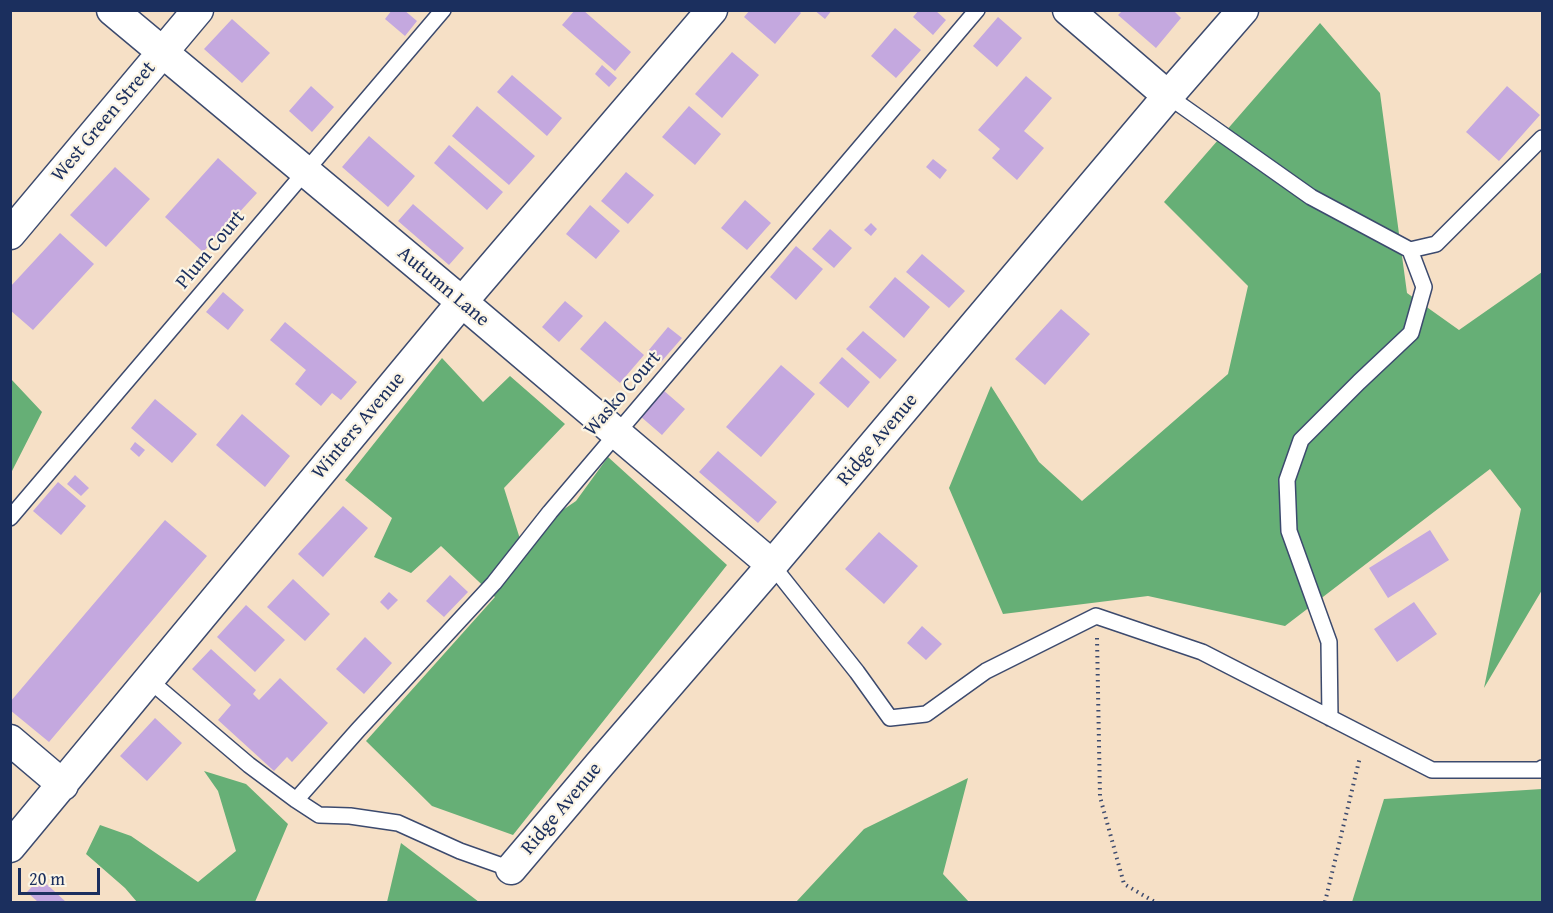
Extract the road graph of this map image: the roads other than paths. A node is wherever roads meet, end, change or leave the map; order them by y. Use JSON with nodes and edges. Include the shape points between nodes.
{"nodes":[{"id":1,"x":111,"y":10,"type":"edge"},
{"id":2,"x":198,"y":10,"type":"edge"},
{"id":3,"x":443,"y":10,"type":"edge"},
{"id":4,"x":712,"y":10,"type":"edge"},
{"id":5,"x":977,"y":10,"type":"edge"},
{"id":6,"x":1068,"y":10,"type":"edge"},
{"id":7,"x":1243,"y":10,"type":"edge"},
{"id":8,"x":163,"y":53,"type":"junction"},
{"id":9,"x":1168,"y":96,"type":"junction"},
{"id":10,"x":1542,"y":138,"type":"edge"},
{"id":11,"x":305,"y":172,"type":"junction"},
{"id":12,"x":10,"y":234,"type":"edge"},
{"id":13,"x":1410,"y":250,"type":"junction"},
{"id":14,"x":462,"y":302,"type":"junction"},
{"id":15,"x":617,"y":434,"type":"junction"},
{"id":16,"x":10,"y":518,"type":"edge"},
{"id":17,"x":772,"y":565,"type":"junction"},
{"id":18,"x":149,"y":680,"type":"junction"},
{"id":19,"x":1330,"y":718,"type":"junction"},
{"id":20,"x":10,"y":740,"type":"edge"},
{"id":21,"x":1542,"y":768,"type":"edge"},
{"id":22,"x":63,"y":785,"type":"junction"},
{"id":23,"x":296,"y":800,"type":"junction"},
{"id":24,"x":10,"y":847,"type":"edge"},
{"id":25,"x":511,"y":869,"type":"joint"}],
"edges":[{"from":1,"to":8,"type":"street","name":"Autumn Lane"},
{"from":2,"to":8,"type":"street","name":"West Green Street"},
{"from":3,"to":11,"type":"lane","name":"Plum Court"},
{"from":4,"to":14,"type":"street","name":"Winters Avenue"},
{"from":5,"to":15,"type":"lane","name":"Wasko Court"},
{"from":6,"to":9,"type":"street"},
{"from":7,"to":9,"type":"street","name":"Ridge Avenue"},
{"from":8,"to":11,"type":"street","name":"Autumn Lane"},
{"from":8,"to":12,"type":"street","name":"West Green Street"},
{"from":9,"to":13,"type":"lane","via":[[1311,197]]},
{"from":9,"to":17,"type":"street","name":"Ridge Avenue"},
{"from":10,"to":13,"type":"lane","via":[[1436,244]]},
{"from":11,"to":14,"type":"street","name":"Autumn Lane"},
{"from":11,"to":16,"type":"lane","name":"Plum Court"},
{"from":13,"to":19,"type":"lane","via":[[1424,287],[1411,333],[1301,440],[1287,480],[1289,531],[1329,642]]},
{"from":14,"to":15,"type":"street","name":"Autumn Lane"},
{"from":14,"to":18,"type":"street","name":"Winters Avenue"},
{"from":15,"to":17,"type":"street","name":"Autumn Lane"},
{"from":15,"to":23,"type":"lane","name":"Wasko Court","via":[[494,583]]},
{"from":17,"to":19,"type":"lane","via":[[890,718],[926,714],[986,671],[1096,616],[1202,652]]},
{"from":17,"to":25,"type":"street","name":"Ridge Avenue"},
{"from":18,"to":22,"type":"street","name":"Winters Avenue"},
{"from":18,"to":23,"type":"lane"},
{"from":19,"to":21,"type":"lane","via":[[1432,770]]},
{"from":20,"to":22,"type":"street"},
{"from":22,"to":24,"type":"street","name":"Winters Avenue"},
{"from":23,"to":25,"type":"lane","via":[[319,815],[398,823]]}]}
